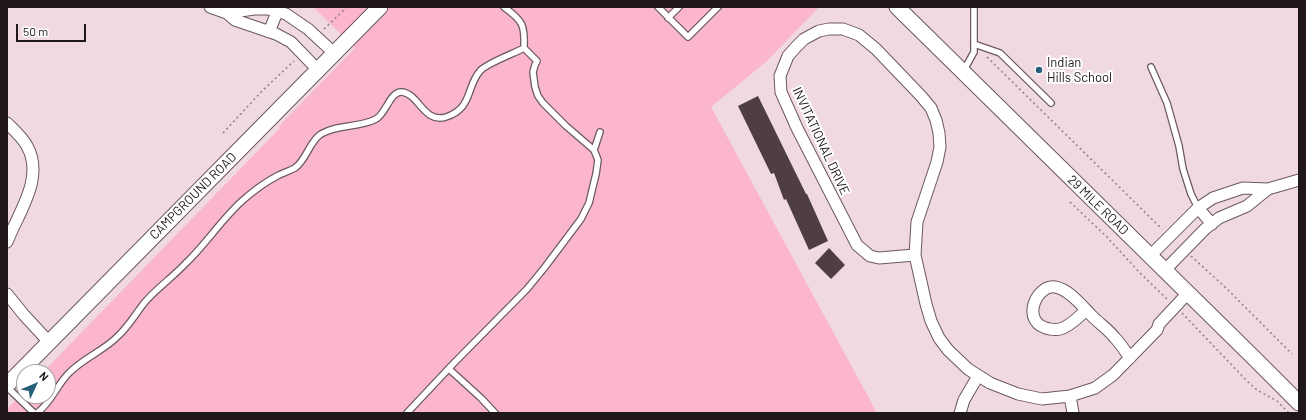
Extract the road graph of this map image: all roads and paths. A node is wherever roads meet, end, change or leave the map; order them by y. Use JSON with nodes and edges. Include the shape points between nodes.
{"nodes":[{"id":1,"x":210,"y":7,"type":"edge"},
{"id":2,"x":347,"y":7,"type":"edge"},
{"id":3,"x":380,"y":7,"type":"edge"},
{"id":4,"x":504,"y":7,"type":"edge"},
{"id":5,"x":658,"y":7,"type":"edge"},
{"id":6,"x":679,"y":7,"type":"edge"},
{"id":7,"x":718,"y":7,"type":"edge"},
{"id":8,"x":974,"y":7,"type":"edge"},
{"id":9,"x":899,"y":8,"type":"edge"},
{"id":10,"x":278,"y":12,"type":"junction"},
{"id":11,"x":227,"y":13,"type":"junction"},
{"id":12,"x":668,"y":18,"type":"junction"},
{"id":13,"x":269,"y":32,"type":"junction"},
{"id":14,"x":317,"y":37,"type":"junction"},
{"id":15,"x":974,"y":44,"type":"junction"},
{"id":16,"x":984,"y":47,"type":"junction"},
{"id":17,"x":524,"y":48,"type":"junction"},
{"id":18,"x":301,"y":53,"type":"junction"},
{"id":19,"x":334,"y":53,"type":"junction"},
{"id":20,"x":1151,"y":67,"type":"dead end"},
{"id":21,"x":318,"y":70,"type":"junction"},
{"id":22,"x":962,"y":72,"type":"junction"},
{"id":23,"x":1051,"y":103,"type":"dead end"},
{"id":24,"x":7,"y":123,"type":"edge"},
{"id":25,"x":600,"y":132,"type":"dead end"},
{"id":26,"x":223,"y":133,"type":"dead end"},
{"id":27,"x":594,"y":150,"type":"junction"},
{"id":28,"x":1299,"y":180,"type":"edge"},
{"id":29,"x":1268,"y":189,"type":"junction"},
{"id":30,"x":1198,"y":208,"type":"junction"},
{"id":31,"x":1212,"y":224,"type":"junction"},
{"id":32,"x":1170,"y":236,"type":"junction"},
{"id":33,"x":7,"y":242,"type":"edge"},
{"id":34,"x":1185,"y":250,"type":"junction"},
{"id":35,"x":915,"y":255,"type":"junction"},
{"id":36,"x":1150,"y":256,"type":"junction"},
{"id":37,"x":1165,"y":270,"type":"junction"},
{"id":38,"x":7,"y":294,"type":"edge"},
{"id":39,"x":1191,"y":296,"type":"junction"},
{"id":40,"x":1086,"y":310,"type":"junction"},
{"id":41,"x":49,"y":342,"type":"junction"},
{"id":42,"x":1292,"y":354,"type":"dead end"},
{"id":43,"x":1130,"y":358,"type":"junction"},
{"id":44,"x":449,"y":369,"type":"junction"},
{"id":45,"x":978,"y":376,"type":"junction"},
{"id":46,"x":7,"y":386,"type":"edge"},
{"id":47,"x":1070,"y":396,"type":"junction"},
{"id":48,"x":1299,"y":403,"type":"edge"},
{"id":49,"x":34,"y":413,"type":"edge"},
{"id":50,"x":37,"y":413,"type":"edge"},
{"id":51,"x":407,"y":413,"type":"edge"},
{"id":52,"x":495,"y":413,"type":"edge"},
{"id":53,"x":960,"y":413,"type":"edge"},
{"id":54,"x":1073,"y":413,"type":"edge"}],
"edges":[{"from":1,"to":11,"type":"street"},
{"from":2,"to":14,"type":"path"},
{"from":3,"to":19,"type":"street","name":"CAMPGROUND ROAD"},
{"from":4,"to":17,"type":"lane","via":[[522,24],[525,32]]},
{"from":5,"to":12,"type":"lane"},
{"from":6,"to":12,"type":"lane"},
{"from":7,"to":12,"type":"lane","via":[[688,37]]},
{"from":8,"to":15,"type":"lane"},
{"from":9,"to":22,"type":"street","name":"29 MILE ROAD"},
{"from":10,"to":11,"type":"street","via":[[254,9]]},
{"from":10,"to":13,"type":"street"},
{"from":10,"to":14,"type":"street","via":[[286,14]]},
{"from":11,"to":13,"type":"street","via":[[235,20]]},
{"from":13,"to":18,"type":"street","via":[[291,42]]},
{"from":14,"to":19,"type":"street"},
{"from":15,"to":16,"type":"lane"},
{"from":15,"to":22,"type":"lane","via":[[974,52]]},
{"from":16,"to":23,"type":"lane","via":[[1000,53]]},
{"from":16,"to":32,"type":"path","via":[[986,56]]},
{"from":17,"to":27,"type":"lane","via":[[537,61],[533,72],[538,96],[566,126]]},
{"from":17,"to":50,"type":"lane","via":[[483,68],[476,76],[465,103],[451,115],[433,117],[402,92],[392,96],[383,113],[376,119],[321,134],[297,166],[267,182],[242,201],[186,263],[149,297],[119,335],[70,372]]},
{"from":18,"to":21,"type":"street"},
{"from":18,"to":26,"type":"path"},
{"from":19,"to":21,"type":"street","name":"CAMPGROUND ROAD"},
{"from":20,"to":30,"type":"lane","via":[[1167,103],[1183,169]]},
{"from":21,"to":41,"type":"street","name":"CAMPGROUND ROAD"},
{"from":22,"to":36,"type":"street","name":"29 MILE ROAD"},
{"from":24,"to":33,"type":"street","via":[[28,146],[33,162],[28,197]]},
{"from":25,"to":27,"type":"lane"},
{"from":27,"to":44,"type":"lane","via":[[598,160],[596,174],[581,219],[527,289]]},
{"from":28,"to":29,"type":"street"},
{"from":29,"to":30,"type":"street","via":[[1243,188],[1213,198]]},
{"from":29,"to":31,"type":"street","via":[[1247,206],[1219,218]]},
{"from":30,"to":31,"type":"street"},
{"from":30,"to":32,"type":"street"},
{"from":31,"to":34,"type":"street"},
{"from":32,"to":36,"type":"street"},
{"from":34,"to":37,"type":"street"},
{"from":34,"to":42,"type":"path"},
{"from":35,"to":35,"type":"street","name":"INVITATIONAL DRIVE","via":[[917,222],[940,147],[939,133],[931,108],[876,49],[859,35],[844,29],[819,31],[804,39],[788,56],[780,76],[781,92],[857,245],[870,256],[879,258]]},
{"from":35,"to":45,"type":"street","name":"INVITATIONAL DRIVE","via":[[926,304],[939,338],[948,350]]},
{"from":36,"to":37,"type":"street","name":"29 MILE ROAD"},
{"from":37,"to":39,"type":"street","name":"29 MILE ROAD"},
{"from":38,"to":41,"type":"street"},
{"from":39,"to":43,"type":"street","name":"INVITATIONAL DRIVE","via":[[1159,324],[1157,330]]},
{"from":39,"to":48,"type":"street","name":"29 MILE ROAD"},
{"from":40,"to":40,"type":"street","via":[[1071,295],[1054,286],[1038,295],[1033,306],[1036,323],[1055,330],[1075,321]]},
{"from":40,"to":43,"type":"street","via":[[1116,338]]},
{"from":41,"to":46,"type":"street","name":"CAMPGROUND ROAD"},
{"from":43,"to":47,"type":"street","name":"INVITATIONAL DRIVE","via":[[1103,383]]},
{"from":44,"to":51,"type":"lane"},
{"from":44,"to":52,"type":"lane"},
{"from":45,"to":47,"type":"street","name":"INVITATIONAL DRIVE","via":[[1018,394],[1042,399]]},
{"from":45,"to":53,"type":"street","via":[[964,400]]},
{"from":46,"to":49,"type":"lane"},
{"from":47,"to":54,"type":"street"}]}
